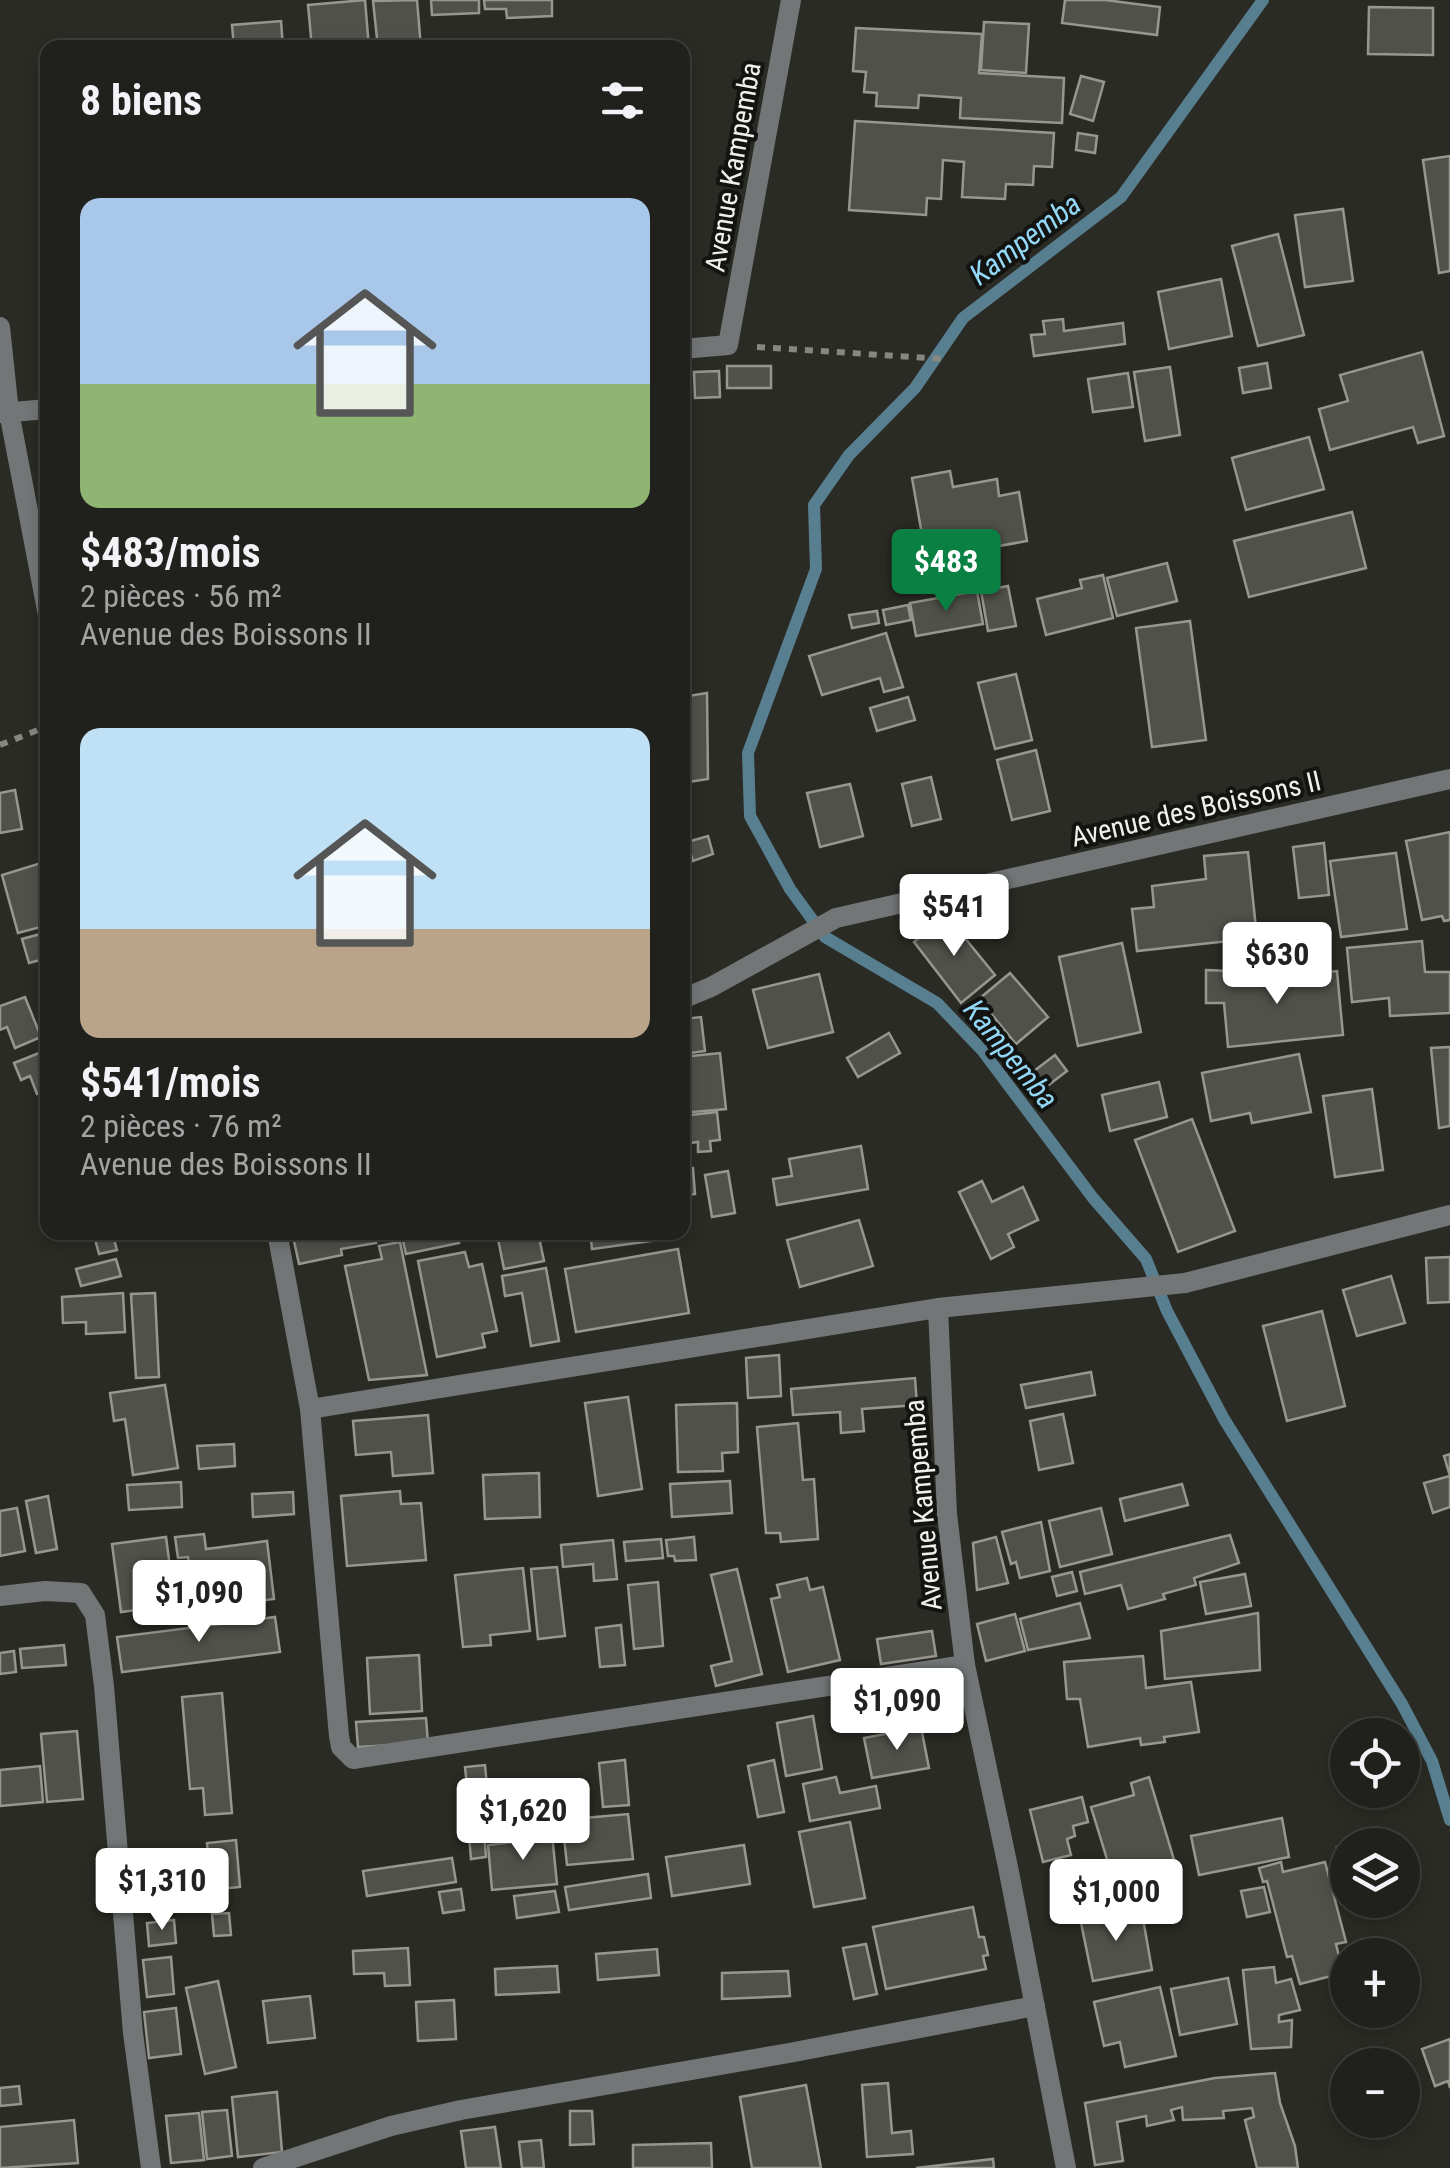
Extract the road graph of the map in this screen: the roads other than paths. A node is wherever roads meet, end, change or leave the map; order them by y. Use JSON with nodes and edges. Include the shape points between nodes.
{"nodes":[{"id":1,"x":792,"y":0,"type":"edge"},
{"id":2,"x":0,"y":327,"type":"edge"},
{"id":3,"x":690,"y":348,"type":"edge"},
{"id":4,"x":40,"y":409,"type":"edge"},
{"id":5,"x":5,"y":412,"type":"edge"},
{"id":6,"x":40,"y":577,"type":"edge"},
{"id":7,"x":1450,"y":780,"type":"edge"},
{"id":8,"x":690,"y":996,"type":"edge"},
{"id":9,"x":1450,"y":1215,"type":"edge"},
{"id":10,"x":278,"y":1240,"type":"edge"},
{"id":11,"x":938,"y":1308,"type":"junction"},
{"id":12,"x":310,"y":1410,"type":"junction"},
{"id":13,"x":0,"y":1596,"type":"edge"},
{"id":14,"x":965,"y":1665,"type":"junction"},
{"id":15,"x":1035,"y":2006,"type":"junction"},
{"id":16,"x":151,"y":2168,"type":"edge"},
{"id":17,"x":263,"y":2168,"type":"edge"},
{"id":18,"x":1066,"y":2168,"type":"edge"}],
"edges":[{"from":1,"to":3,"type":"street","name":"Avenue Kampemba","via":[[728,345]]},
{"from":2,"to":5,"type":"street"},
{"from":4,"to":5,"type":"street"},
{"from":5,"to":6,"type":"street"},
{"from":7,"to":8,"type":"street","name":"Avenue des Boissons II","via":[[836,918]]},
{"from":9,"to":11,"type":"street","via":[[1185,1283]]},
{"from":10,"to":12,"type":"street"},
{"from":11,"to":12,"type":"street"},
{"from":11,"to":14,"type":"street","name":"Avenue Kampemba","via":[[947,1514]]},
{"from":12,"to":14,"type":"street","via":[[338,1736],[353,1759]]},
{"from":13,"to":16,"type":"street","via":[[81,1593],[95,1614]]},
{"from":14,"to":15,"type":"street","name":"Avenue Kampemba"},
{"from":15,"to":17,"type":"street","via":[[461,2110]]},
{"from":15,"to":18,"type":"street","name":"Avenue Kampemba"}]}
